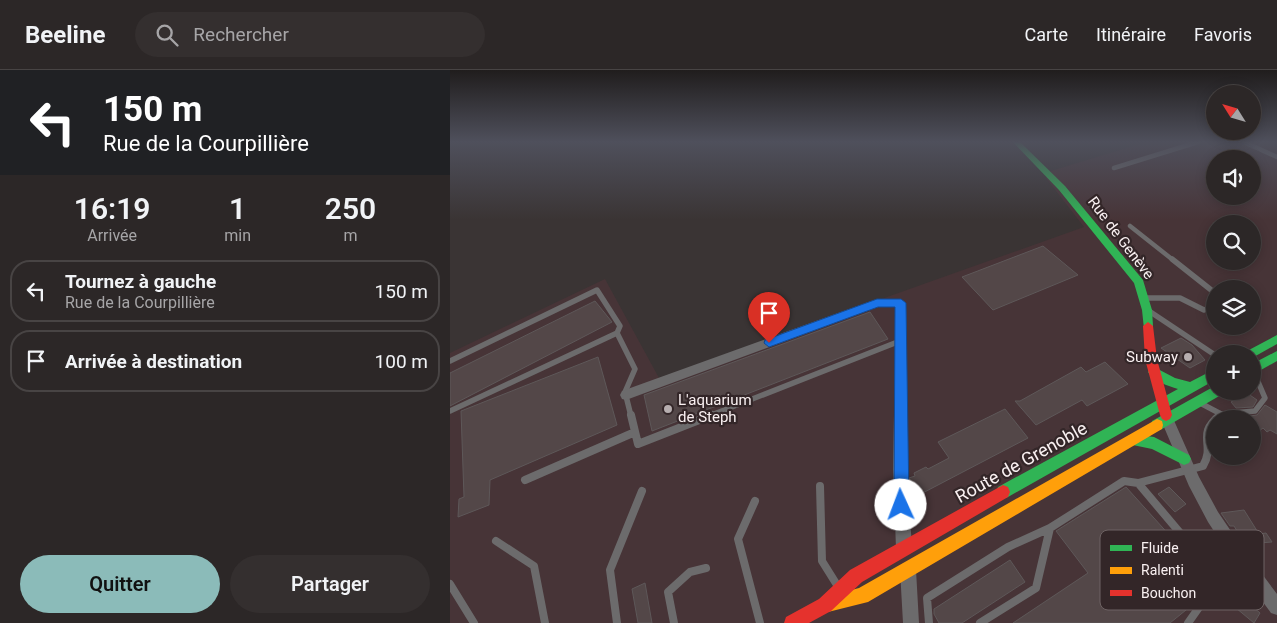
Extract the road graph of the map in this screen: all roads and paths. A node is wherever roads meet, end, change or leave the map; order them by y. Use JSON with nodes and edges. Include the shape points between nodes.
{"nodes":[{"id":1,"x":1042,"y":168,"type":"edge"},
{"id":2,"x":1130,"y":226,"type":"dead end"},
{"id":3,"x":1206,"y":286,"type":"edge"},
{"id":4,"x":1145,"y":298,"type":"junction"},
{"id":5,"x":1206,"y":309,"type":"edge"},
{"id":6,"x":1147,"y":310,"type":"junction"},
{"id":7,"x":616,"y":334,"type":"junction"},
{"id":8,"x":900,"y":341,"type":"junction"},
{"id":9,"x":1273,"y":341,"type":"edge"},
{"id":10,"x":1261,"y":348,"type":"edge"},
{"id":11,"x":1206,"y":349,"type":"edge"},
{"id":12,"x":1261,"y":350,"type":"edge"},
{"id":13,"x":1277,"y":356,"type":"edge"},
{"id":14,"x":450,"y":361,"type":"edge"},
{"id":15,"x":1261,"y":365,"type":"edge"},
{"id":16,"x":1154,"y":372,"type":"junction"},
{"id":17,"x":1206,"y":379,"type":"edge"},
{"id":18,"x":1191,"y":387,"type":"junction"},
{"id":19,"x":1206,"y":388,"type":"edge"},
{"id":20,"x":1261,"y":389,"type":"edge"},
{"id":21,"x":626,"y":396,"type":"junction"},
{"id":22,"x":1206,"y":397,"type":"edge"},
{"id":23,"x":1198,"y":402,"type":"junction"},
{"id":24,"x":1162,"y":404,"type":"junction"},
{"id":25,"x":1213,"y":410,"type":"edge"},
{"id":26,"x":1256,"y":410,"type":"edge"},
{"id":27,"x":450,"y":411,"type":"edge"},
{"id":28,"x":1167,"y":420,"type":"junction"},
{"id":29,"x":635,"y":432,"type":"junction"},
{"id":30,"x":1133,"y":440,"type":"junction"},
{"id":31,"x":1186,"y":463,"type":"junction"},
{"id":32,"x":1206,"y":463,"type":"edge"},
{"id":33,"x":525,"y":480,"type":"dead end"},
{"id":34,"x":1138,"y":483,"type":"junction"},
{"id":35,"x":820,"y":486,"type":"dead end"},
{"id":36,"x":642,"y":491,"type":"dead end"},
{"id":37,"x":1031,"y":499,"type":"junction"},
{"id":38,"x":755,"y":501,"type":"dead end"},
{"id":39,"x":1050,"y":528,"type":"junction"},
{"id":40,"x":1177,"y":530,"type":"edge"},
{"id":41,"x":1221,"y":530,"type":"edge"},
{"id":42,"x":496,"y":541,"type":"dead end"},
{"id":43,"x":904,"y":548,"type":"junction"},
{"id":44,"x":706,"y":568,"type":"dead end"},
{"id":45,"x":908,"y":570,"type":"junction"},
{"id":46,"x":450,"y":584,"type":"edge"},
{"id":47,"x":1264,"y":590,"type":"edge"},
{"id":48,"x":840,"y":591,"type":"junction"},
{"id":49,"x":825,"y":604,"type":"junction"},
{"id":50,"x":1277,"y":607,"type":"edge"},
{"id":51,"x":1197,"y":610,"type":"edge"},
{"id":52,"x":810,"y":618,"type":"edge"},
{"id":53,"x":474,"y":623,"type":"edge"},
{"id":54,"x":545,"y":623,"type":"edge"},
{"id":55,"x":618,"y":623,"type":"edge"},
{"id":56,"x":674,"y":623,"type":"edge"},
{"id":57,"x":760,"y":623,"type":"edge"},
{"id":58,"x":792,"y":623,"type":"edge"},
{"id":59,"x":911,"y":623,"type":"edge"},
{"id":60,"x":929,"y":623,"type":"edge"},
{"id":61,"x":980,"y":623,"type":"edge"},
{"id":62,"x":1188,"y":623,"type":"edge"}],
"edges":[{"from":1,"to":4,"type":"main road","name":"Rue de Genève","via":[[1110,245],[1139,282]]},
{"from":2,"to":3,"type":"lane"},
{"from":4,"to":5,"type":"lane","via":[[1180,298]]},
{"from":4,"to":6,"type":"main road","name":"Rue de Genève"},
{"from":6,"to":11,"type":"lane"},
{"from":6,"to":16,"type":"main road","name":"Rue de Genève"},
{"from":7,"to":14,"type":"lane","via":[[620,326],[598,290]]},
{"from":7,"to":21,"type":"lane","via":[[635,369]]},
{"from":7,"to":27,"type":"lane"},
{"from":8,"to":21,"type":"street","via":[[901,303],[877,303]]},
{"from":8,"to":29,"type":"lane","via":[[638,444]]},
{"from":8,"to":43,"type":"street"},
{"from":9,"to":10,"type":"main road"},
{"from":9,"to":12,"type":"main road"},
{"from":13,"to":15,"type":"main road"},
{"from":16,"to":18,"type":"main road","via":[[1166,380]]},
{"from":16,"to":24,"type":"main road","name":"Rue de Genève"},
{"from":17,"to":18,"type":"main road","name":"Route de Grenoble"},
{"from":18,"to":24,"type":"main road","name":"Route de Grenoble"},
{"from":19,"to":28,"type":"main road","via":[[1187,400]]},
{"from":20,"to":26,"type":"lane","via":[[1265,398]]},
{"from":21,"to":29,"type":"lane"},
{"from":22,"to":23,"type":"main road","name":"Route de Grenoble"},
{"from":23,"to":25,"type":"lane"},
{"from":23,"to":28,"type":"main road","name":"Route de Grenoble"},
{"from":24,"to":28,"type":"main road","name":"Rue de Genève"},
{"from":24,"to":37,"type":"main road","via":[[1142,424],[1065,469]]},
{"from":24,"to":43,"type":"main road","name":"Route de Grenoble"},
{"from":28,"to":30,"type":"main road","name":"Route de Grenoble"},
{"from":28,"to":31,"type":"street"},
{"from":29,"to":33,"type":"lane"},
{"from":30,"to":31,"type":"main road","via":[[1159,443]]},
{"from":30,"to":37,"type":"main road","name":"Route de Grenoble"},
{"from":31,"to":32,"type":"lane","via":[[1203,466]]},
{"from":31,"to":34,"type":"lane","via":[[1178,472]]},
{"from":31,"to":41,"type":"street"},
{"from":34,"to":39,"type":"lane","via":[[1124,481]]},
{"from":34,"to":40,"type":"lane"},
{"from":35,"to":48,"type":"lane","via":[[822,560]]},
{"from":36,"to":55,"type":"lane","via":[[610,570]]},
{"from":37,"to":45,"type":"main road","name":"Route de Grenoble"},
{"from":38,"to":57,"type":"lane","via":[[738,539]]},
{"from":39,"to":60,"type":"lane","via":[[1008,548],[927,598]]},
{"from":39,"to":61,"type":"lane","via":[[1036,588]]},
{"from":42,"to":54,"type":"lane","via":[[534,566]]},
{"from":43,"to":48,"type":"main road","name":"Route de Grenoble","via":[[856,576]]},
{"from":44,"to":56,"type":"lane","via":[[686,574],[668,592]]},
{"from":45,"to":49,"type":"main road","name":"Route de Grenoble","via":[[862,596]]},
{"from":45,"to":59,"type":"street"},
{"from":46,"to":53,"type":"lane"},
{"from":47,"to":50,"type":"street"},
{"from":48,"to":49,"type":"main road","name":"Route de Grenoble"},
{"from":49,"to":52,"type":"main road","name":"Route de Grenoble"},
{"from":51,"to":62,"type":"lane"},
{"from":52,"to":58,"type":"main road","name":"Route de Grenoble"}]}
